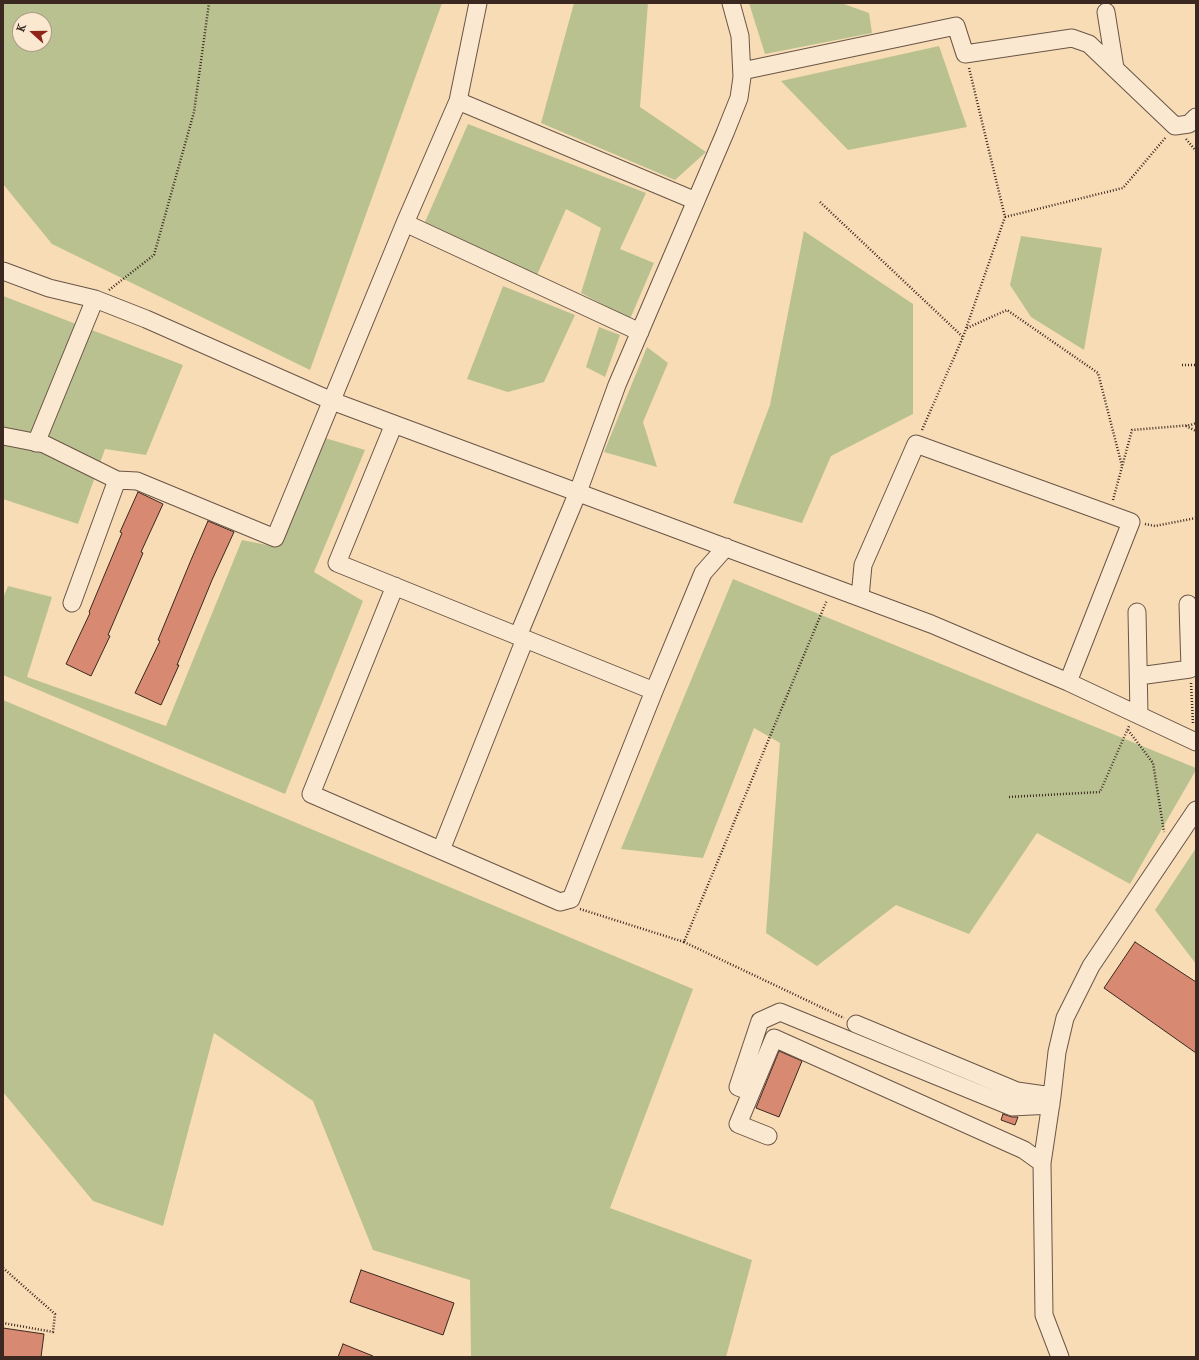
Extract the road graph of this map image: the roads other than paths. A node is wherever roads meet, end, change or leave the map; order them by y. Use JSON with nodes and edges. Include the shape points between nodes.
{"nodes":[{"id":1,"x":478,"y":3,"type":"edge"},
{"id":2,"x":731,"y":3,"type":"edge"},
{"id":3,"x":1106,"y":12,"type":"dead end"},
{"id":4,"x":1115,"y":68,"type":"junction"},
{"id":5,"x":742,"y":71,"type":"junction"},
{"id":6,"x":458,"y":101,"type":"junction"},
{"id":7,"x":1196,"y":117,"type":"edge"},
{"id":8,"x":696,"y":201,"type":"junction"},
{"id":9,"x":405,"y":223,"type":"junction"},
{"id":10,"x":3,"y":272,"type":"edge"},
{"id":11,"x":95,"y":300,"type":"junction"},
{"id":12,"x":640,"y":332,"type":"junction"},
{"id":13,"x":332,"y":401,"type":"junction"},
{"id":14,"x":394,"y":424,"type":"junction"},
{"id":15,"x":3,"y":436,"type":"edge"},
{"id":16,"x":36,"y":443,"type":"junction"},
{"id":17,"x":117,"y":480,"type":"junction"},
{"id":18,"x":578,"y":492,"type":"junction"},
{"id":19,"x":726,"y":547,"type":"junction"},
{"id":20,"x":395,"y":586,"type":"junction"},
{"id":21,"x":860,"y":597,"type":"junction"},
{"id":22,"x":72,"y":603,"type":"dead end"},
{"id":23,"x":1188,"y":604,"type":"dead end"},
{"id":24,"x":1138,"y":612,"type":"dead end"},
{"id":25,"x":522,"y":638,"type":"junction"},
{"id":26,"x":1139,"y":676,"type":"junction"},
{"id":27,"x":1068,"y":682,"type":"junction"},
{"id":28,"x":654,"y":691,"type":"junction"},
{"id":29,"x":1137,"y":714,"type":"junction"},
{"id":30,"x":1195,"y":741,"type":"edge"},
{"id":31,"x":1196,"y":810,"type":"edge"},
{"id":32,"x":441,"y":850,"type":"junction"},
{"id":33,"x":856,"y":1024,"type":"road end"},
{"id":34,"x":751,"y":1092,"type":"junction"},
{"id":35,"x":1052,"y":1100,"type":"junction"},
{"id":36,"x":768,"y":1136,"type":"dead end"},
{"id":37,"x":1042,"y":1162,"type":"junction"},
{"id":38,"x":1060,"y":1357,"type":"edge"}],
"edges":[{"from":1,"to":6,"type":"street"},
{"from":2,"to":5,"type":"street","via":[[740,36]]},
{"from":3,"to":4,"type":"street"},
{"from":4,"to":5,"type":"street","via":[[1089,44],[1072,38],[965,54],[956,26]]},
{"from":4,"to":7,"type":"street","via":[[1175,126],[1189,124]]},
{"from":5,"to":8,"type":"street","via":[[739,98]]},
{"from":6,"to":8,"type":"street"},
{"from":6,"to":9,"type":"street"},
{"from":8,"to":12,"type":"street"},
{"from":9,"to":12,"type":"street"},
{"from":9,"to":13,"type":"street"},
{"from":10,"to":11,"type":"street"},
{"from":11,"to":13,"type":"street"},
{"from":11,"to":16,"type":"street"},
{"from":12,"to":18,"type":"street","via":[[617,385]]},
{"from":13,"to":14,"type":"street"},
{"from":13,"to":17,"type":"street","via":[[275,538],[137,481]]},
{"from":14,"to":18,"type":"street"},
{"from":14,"to":20,"type":"street","via":[[337,562]]},
{"from":15,"to":16,"type":"street"},
{"from":16,"to":17,"type":"street","via":[[44,444]]},
{"from":17,"to":22,"type":"street"},
{"from":18,"to":19,"type":"street"},
{"from":18,"to":25,"type":"street"},
{"from":19,"to":21,"type":"street"},
{"from":19,"to":28,"type":"street","via":[[703,573]]},
{"from":20,"to":25,"type":"street"},
{"from":20,"to":32,"type":"street","via":[[311,794]]},
{"from":21,"to":27,"type":"street"},
{"from":21,"to":27,"type":"street","via":[[863,565],[916,444],[1131,522]]},
{"from":23,"to":26,"type":"street","via":[[1190,669]]},
{"from":24,"to":26,"type":"street"},
{"from":25,"to":28,"type":"street"},
{"from":25,"to":32,"type":"street"},
{"from":26,"to":29,"type":"street"},
{"from":27,"to":29,"type":"street"},
{"from":28,"to":32,"type":"street","via":[[571,899],[560,902]]},
{"from":29,"to":30,"type":"street"},
{"from":31,"to":35,"type":"street","via":[[1090,966],[1065,1018],[1057,1052]]},
{"from":33,"to":35,"type":"street","via":[[1017,1091]]},
{"from":34,"to":35,"type":"street","via":[[738,1086],[760,1020],[780,1012],[1012,1107]]},
{"from":34,"to":36,"type":"street","via":[[738,1124]]},
{"from":34,"to":37,"type":"street","via":[[774,1038],[1024,1150]]},
{"from":35,"to":37,"type":"street"},
{"from":37,"to":38,"type":"street","via":[[1044,1315]]}]}
